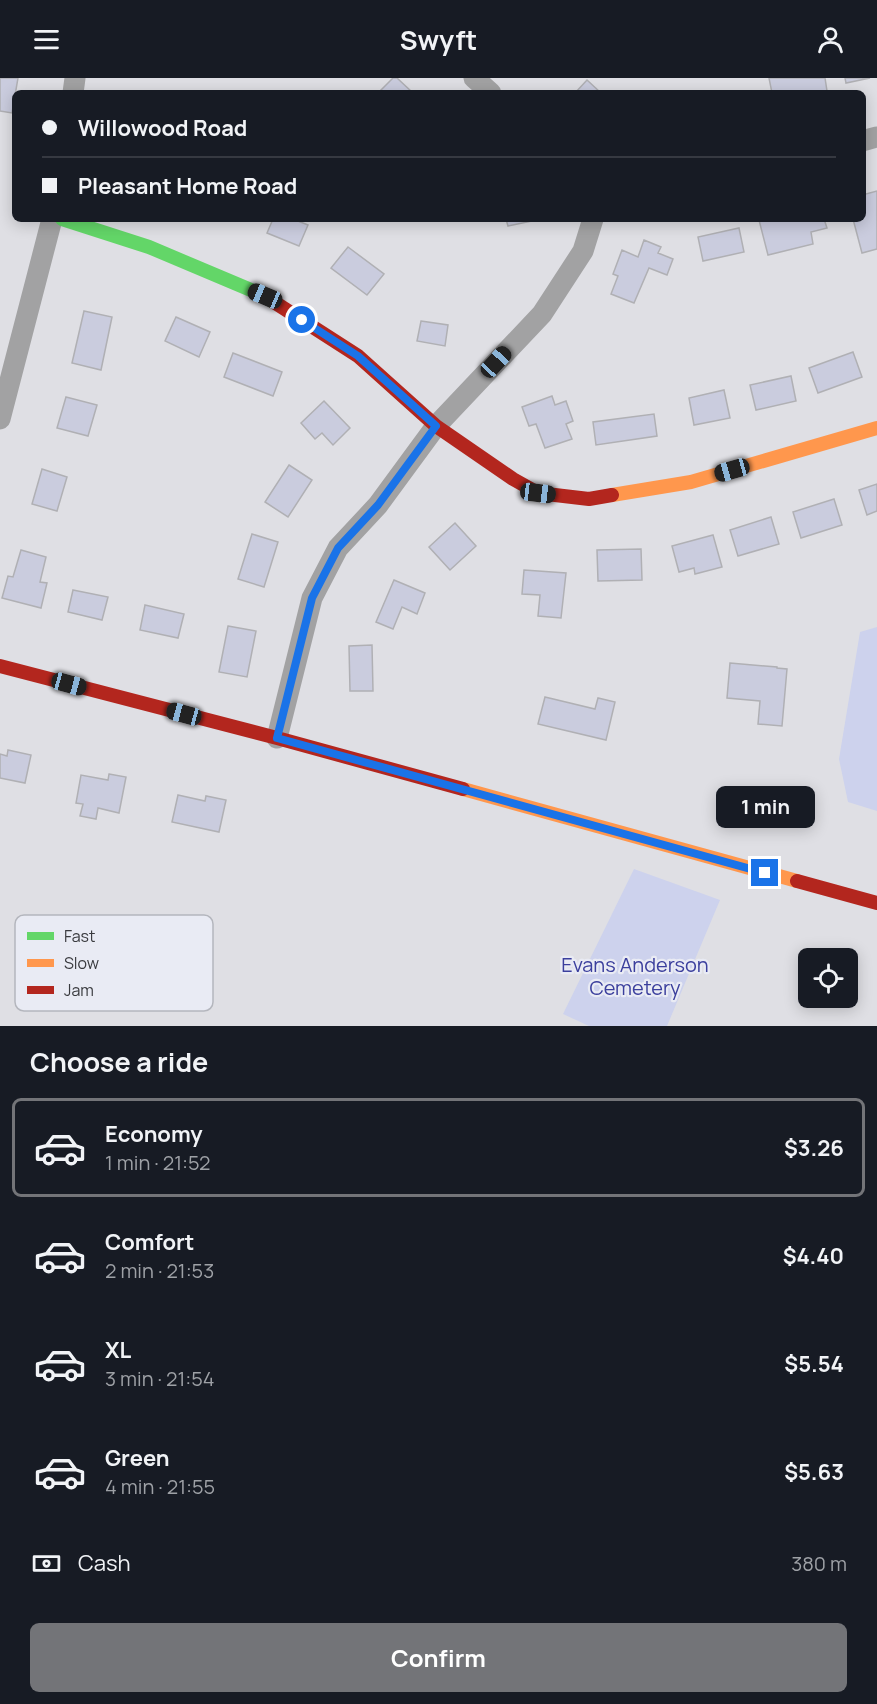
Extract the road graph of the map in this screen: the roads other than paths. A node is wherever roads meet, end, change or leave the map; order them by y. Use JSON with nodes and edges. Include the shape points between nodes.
{"nodes":[{"id":1,"x":474,"y":78,"type":"edge"},
{"id":2,"x":488,"y":90,"type":"edge"},
{"id":3,"x":51,"y":222,"type":"edge"},
{"id":4,"x":71,"y":222,"type":"edge"},
{"id":5,"x":592,"y":222,"type":"edge"},
{"id":6,"x":0,"y":419,"type":"edge"},
{"id":7,"x":436,"y":426,"type":"junction"},
{"id":8,"x":877,"y":428,"type":"edge"},
{"id":9,"x":0,"y":666,"type":"edge"},
{"id":10,"x":277,"y":738,"type":"junction"},
{"id":11,"x":877,"y":903,"type":"edge"}],
"edges":[{"from":1,"to":2,"type":"street"},
{"from":3,"to":6,"type":"street"},
{"from":4,"to":7,"type":"street","via":[[149,247],[265,296],[358,356]]},
{"from":5,"to":7,"type":"street","via":[[583,251],[542,314]]},
{"from":7,"to":8,"type":"street","via":[[538,493],[589,499],[691,482]]},
{"from":7,"to":10,"type":"street","via":[[378,505],[338,548],[312,598]]},
{"from":9,"to":10,"type":"street"},
{"from":10,"to":11,"type":"street"}]}
